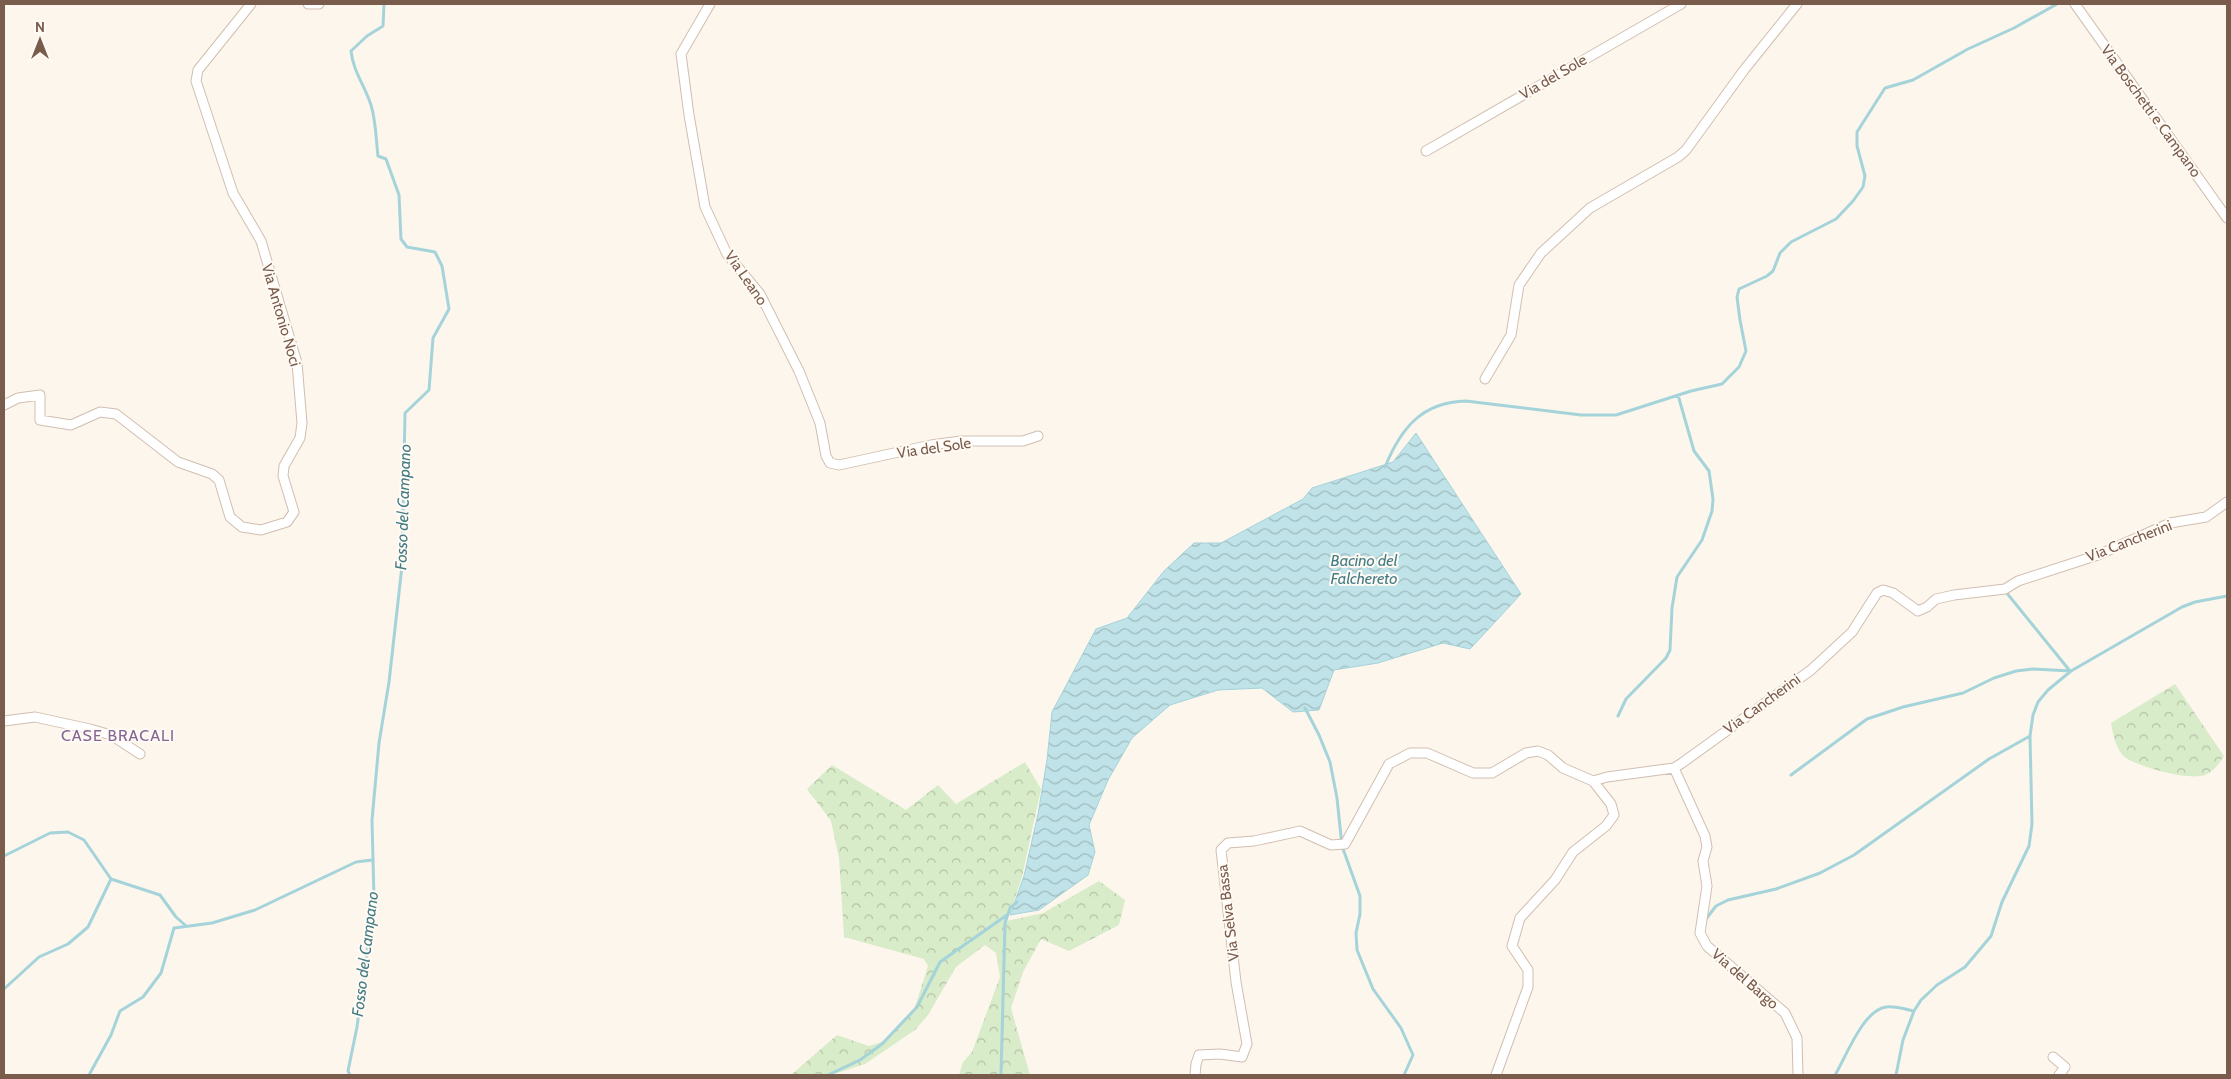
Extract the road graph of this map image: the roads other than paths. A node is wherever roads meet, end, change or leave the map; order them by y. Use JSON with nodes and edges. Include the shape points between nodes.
{"nodes":[{"id":1,"x":251,"y":4,"type":"edge"},
{"id":2,"x":308,"y":4,"type":"edge"},
{"id":3,"x":319,"y":4,"type":"edge"},
{"id":4,"x":710,"y":4,"type":"edge"},
{"id":5,"x":1681,"y":4,"type":"edge"},
{"id":6,"x":1797,"y":4,"type":"edge"},
{"id":7,"x":2075,"y":4,"type":"edge"},
{"id":8,"x":1426,"y":151,"type":"dead end"},
{"id":9,"x":2227,"y":218,"type":"edge"},
{"id":10,"x":1485,"y":379,"type":"dead end"},
{"id":11,"x":4,"y":405,"type":"edge"},
{"id":12,"x":1038,"y":436,"type":"dead end"},
{"id":13,"x":830,"y":464,"type":"joint"},
{"id":14,"x":2227,"y":502,"type":"edge"},
{"id":15,"x":4,"y":721,"type":"edge"},
{"id":16,"x":140,"y":754,"type":"dead end"},
{"id":17,"x":1674,"y":768,"type":"junction"},
{"id":18,"x":1593,"y":781,"type":"junction"},
{"id":19,"x":2053,"y":1057,"type":"dead end"},
{"id":20,"x":1195,"y":1075,"type":"edge"},
{"id":21,"x":1496,"y":1075,"type":"edge"},
{"id":22,"x":1798,"y":1075,"type":"edge"},
{"id":23,"x":2059,"y":1075,"type":"edge"}],
"edges":[{"from":1,"to":11,"type":"street","name":"Via Antonio Noci","via":[[198,70],[196,81],[233,193],[261,241],[297,363],[302,424],[300,438],[284,466],[283,476],[294,512],[287,522],[261,530],[242,527],[230,517],[219,480],[212,474],[178,462],[116,414],[100,412],[71,425],[40,420],[40,395],[18,398]]},
{"from":2,"to":3,"type":"street"},
{"from":4,"to":13,"type":"street","name":"Via Leano","via":[[681,54],[706,206],[727,254],[760,294],[800,371],[820,423]]},
{"from":5,"to":8,"type":"street","name":"Via del Sole"},
{"from":6,"to":10,"type":"street","via":[[1686,150],[1590,208],[1541,253],[1519,285],[1511,335]]},
{"from":7,"to":9,"type":"street","name":"Via Boschetti e Campano"},
{"from":12,"to":13,"type":"street","name":"Via del Sole","via":[[1024,441],[961,441],[931,445],[839,465]]},
{"from":14,"to":17,"type":"street","name":"Via Cancherini","via":[[2206,517],[2170,523],[2098,555],[2018,581],[2004,589],[1936,598],[1928,607],[1918,611],[1893,593],[1883,590],[1877,593],[1852,632],[1810,670]]},
{"from":15,"to":16,"type":"street","via":[[35,717],[90,729],[111,736]]},
{"from":17,"to":18,"type":"street","name":"Via Cancherini","via":[[1607,776]]},
{"from":17,"to":22,"type":"street","name":"Via del Bargo","via":[[1707,847],[1702,862],[1707,886],[1700,933],[1707,946],[1785,1013],[1797,1038]]},
{"from":18,"to":20,"type":"street","name":"Via Selva Bassa","via":[[1563,768],[1538,751],[1526,753],[1492,773],[1473,773],[1427,753],[1410,753],[1389,764],[1345,844],[1331,845],[1300,831],[1228,843],[1221,850],[1234,965],[1248,1044],[1242,1057],[1199,1055]]},
{"from":18,"to":21,"type":"street","via":[[1611,804],[1614,815],[1606,826],[1573,852],[1555,880],[1520,918],[1512,946],[1528,970],[1528,987]]},
{"from":19,"to":23,"type":"street","via":[[2065,1067]]}]}
